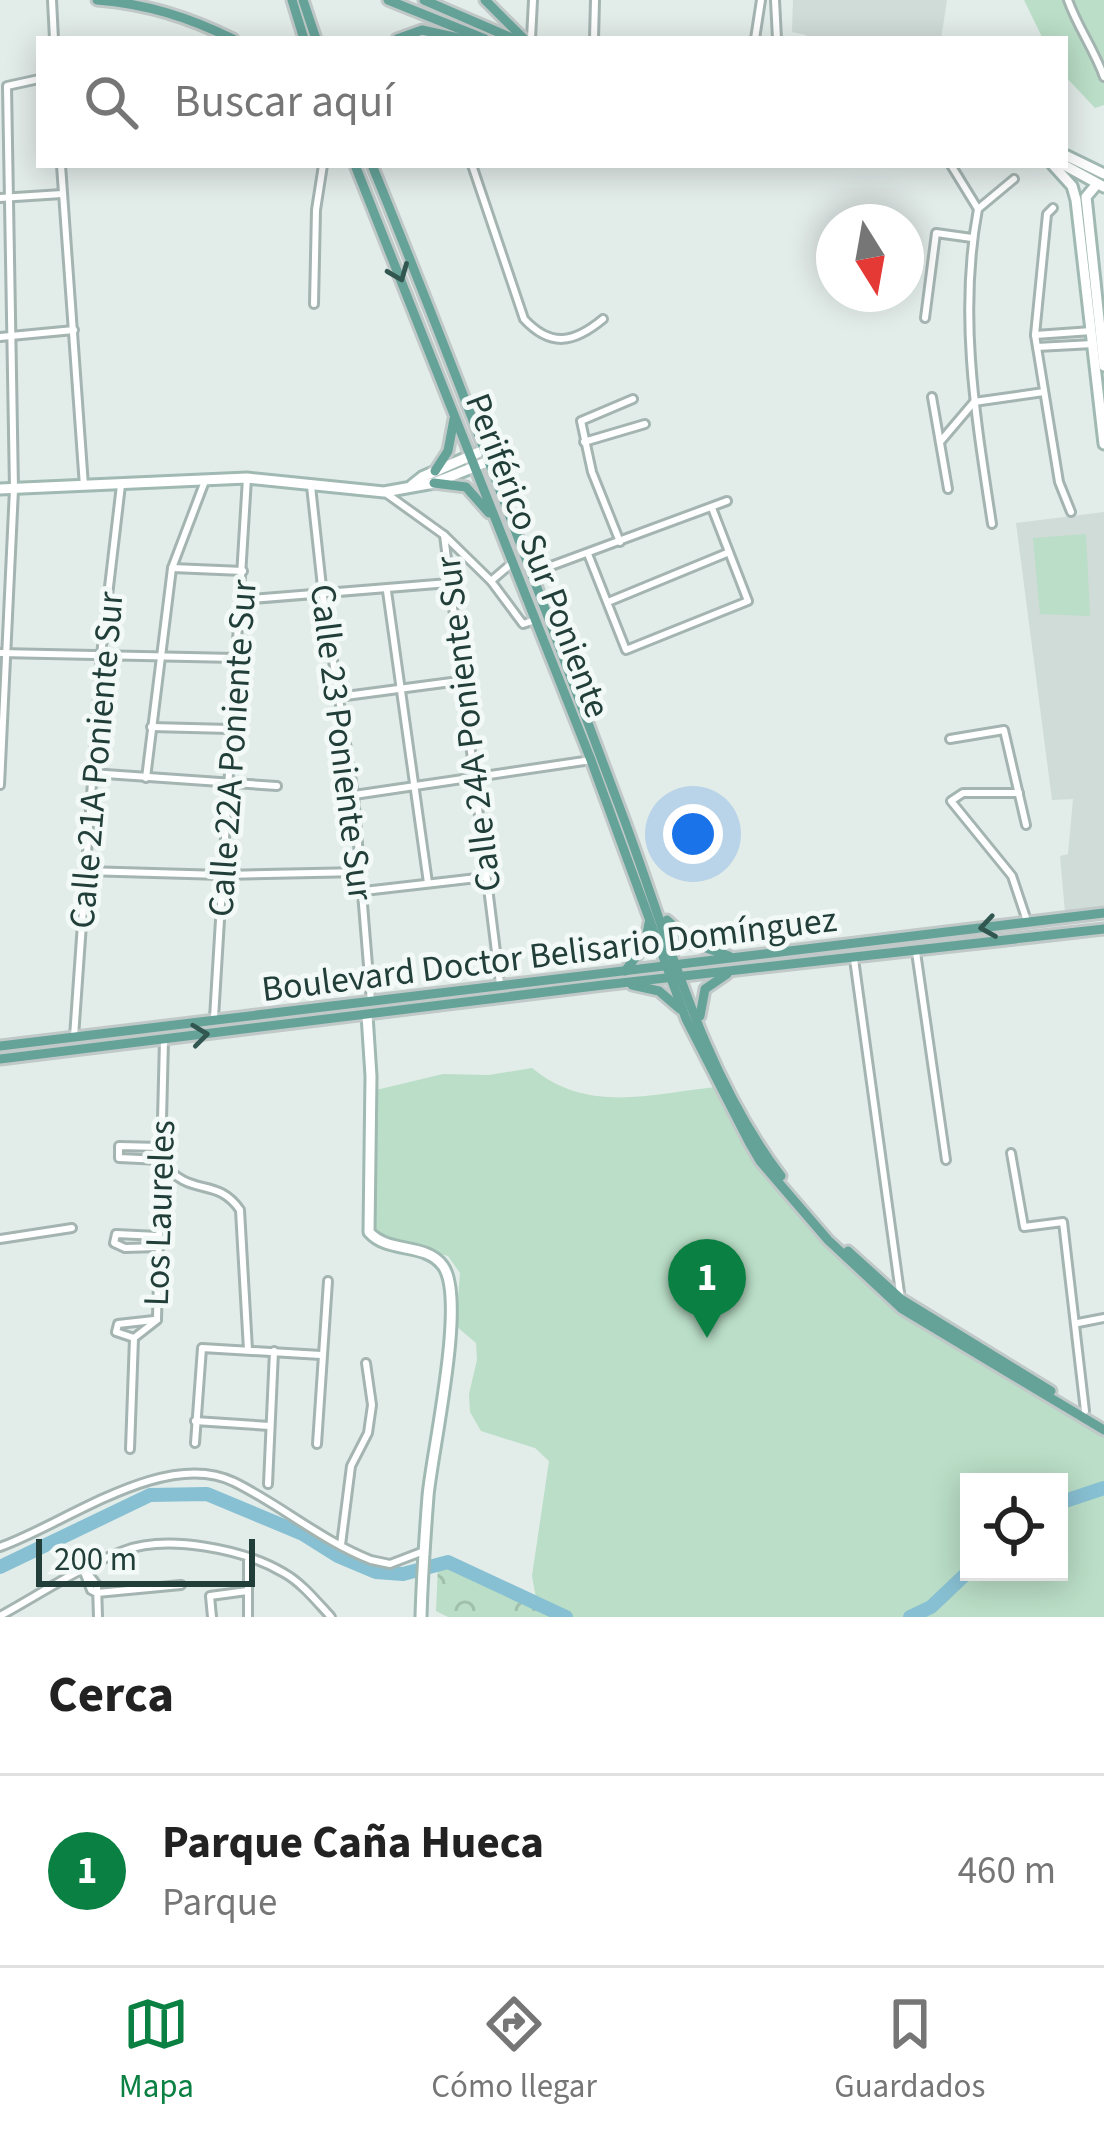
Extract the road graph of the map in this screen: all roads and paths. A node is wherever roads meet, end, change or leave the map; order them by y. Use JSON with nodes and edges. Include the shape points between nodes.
{"nodes":[{"id":1,"x":52,"y":0,"type":"edge"},
{"id":2,"x":97,"y":0,"type":"edge"},
{"id":3,"x":292,"y":0,"type":"edge"},
{"id":4,"x":303,"y":0,"type":"edge"},
{"id":5,"x":388,"y":0,"type":"edge"},
{"id":6,"x":424,"y":0,"type":"edge"},
{"id":7,"x":484,"y":0,"type":"edge"},
{"id":8,"x":533,"y":0,"type":"edge"},
{"id":9,"x":595,"y":0,"type":"edge"},
{"id":10,"x":761,"y":0,"type":"edge"},
{"id":11,"x":775,"y":0,"type":"edge"},
{"id":12,"x":1068,"y":0,"type":"edge"},
{"id":13,"x":54,"y":36,"type":"edge"},
{"id":14,"x":226,"y":36,"type":"edge"},
{"id":15,"x":303,"y":36,"type":"edge"},
{"id":16,"x":315,"y":36,"type":"edge"},
{"id":17,"x":405,"y":36,"type":"edge"},
{"id":18,"x":449,"y":36,"type":"edge"},
{"id":19,"x":477,"y":36,"type":"edge"},
{"id":20,"x":507,"y":36,"type":"edge"},
{"id":21,"x":526,"y":36,"type":"edge"},
{"id":22,"x":529,"y":36,"type":"edge"},
{"id":23,"x":594,"y":36,"type":"edge"},
{"id":24,"x":755,"y":36,"type":"edge"},
{"id":25,"x":777,"y":36,"type":"edge"},
{"id":26,"x":1104,"y":77,"type":"edge"},
{"id":27,"x":36,"y":79,"type":"edge"},
{"id":28,"x":1068,"y":156,"type":"edge"},
{"id":29,"x":1068,"y":167,"type":"edge"},
{"id":30,"x":61,"y":168,"type":"edge"},
{"id":31,"x":323,"y":168,"type":"edge"},
{"id":32,"x":356,"y":168,"type":"edge"},
{"id":33,"x":373,"y":168,"type":"edge"},
{"id":34,"x":473,"y":168,"type":"edge"},
{"id":35,"x":953,"y":168,"type":"edge"},
{"id":36,"x":1055,"y":168,"type":"edge"},
{"id":37,"x":1014,"y":179,"type":"dead end"},
{"id":38,"x":1102,"y":182,"type":"edge"},
{"id":39,"x":63,"y":194,"type":"junction"},
{"id":40,"x":5,"y":197,"type":"edge"},
{"id":41,"x":1053,"y":208,"type":"dead end"},
{"id":42,"x":977,"y":209,"type":"junction"},
{"id":43,"x":972,"y":238,"type":"junction"},
{"id":44,"x":1100,"y":267,"type":"edge"},
{"id":45,"x":314,"y":304,"type":"dead end"},
{"id":46,"x":1102,"y":315,"type":"edge"},
{"id":47,"x":925,"y":318,"type":"dead end"},
{"id":48,"x":603,"y":319,"type":"dead end"},
{"id":49,"x":74,"y":330,"type":"junction"},
{"id":50,"x":1096,"y":330,"type":"junction"},
{"id":51,"x":1035,"y":335,"type":"junction"},
{"id":52,"x":4,"y":336,"type":"edge"},
{"id":53,"x":1098,"y":343,"type":"edge"},
{"id":54,"x":1037,"y":347,"type":"junction"},
{"id":55,"x":1104,"y":364,"type":"edge"},
{"id":56,"x":1044,"y":392,"type":"junction"},
{"id":57,"x":932,"y":397,"type":"dead end"},
{"id":58,"x":633,"y":399,"type":"dead end"},
{"id":59,"x":974,"y":402,"type":"junction"},
{"id":60,"x":455,"y":413,"type":"junction"},
{"id":61,"x":645,"y":424,"type":"dead end"},
{"id":62,"x":584,"y":442,"type":"junction"},
{"id":63,"x":940,"y":442,"type":"junction"},
{"id":64,"x":1104,"y":444,"type":"edge"},
{"id":65,"x":486,"y":455,"type":"junction"},
{"id":66,"x":473,"y":461,"type":"junction"},
{"id":67,"x":435,"y":477,"type":"junction"},
{"id":68,"x":247,"y":478,"type":"junction"},
{"id":69,"x":205,"y":481,"type":"junction"},
{"id":70,"x":311,"y":482,"type":"junction"},
{"id":71,"x":121,"y":484,"type":"junction"},
{"id":72,"x":84,"y":486,"type":"junction"},
{"id":73,"x":0,"y":489,"type":"edge"},
{"id":74,"x":14,"y":489,"type":"junction"},
{"id":75,"x":948,"y":489,"type":"dead end"},
{"id":76,"x":384,"y":492,"type":"junction"},
{"id":77,"x":727,"y":501,"type":"dead end"},
{"id":78,"x":712,"y":508,"type":"junction"},
{"id":79,"x":1071,"y":512,"type":"dead end"},
{"id":80,"x":992,"y":524,"type":"dead end"},
{"id":81,"x":497,"y":525,"type":"junction"},
{"id":82,"x":444,"y":535,"type":"junction"},
{"id":83,"x":620,"y":542,"type":"junction"},
{"id":84,"x":728,"y":553,"type":"junction"},
{"id":85,"x":588,"y":554,"type":"junction"},
{"id":86,"x":512,"y":563,"type":"junction"},
{"id":87,"x":172,"y":568,"type":"junction"},
{"id":88,"x":242,"y":571,"type":"junction"},
{"id":89,"x":532,"y":573,"type":"junction"},
{"id":90,"x":491,"y":580,"type":"junction"},
{"id":91,"x":449,"y":583,"type":"junction"},
{"id":92,"x":387,"y":591,"type":"junction"},
{"id":93,"x":323,"y":596,"type":"junction"},
{"id":94,"x":240,"y":600,"type":"junction"},
{"id":95,"x":608,"y":602,"type":"junction"},
{"id":96,"x":535,"y":620,"type":"junction"},
{"id":97,"x":3,"y":653,"type":"edge"},
{"id":98,"x":101,"y":655,"type":"junction"},
{"id":99,"x":159,"y":656,"type":"junction"},
{"id":100,"x":236,"y":658,"type":"junction"},
{"id":101,"x":460,"y":681,"type":"junction"},
{"id":102,"x":400,"y":688,"type":"junction"},
{"id":103,"x":338,"y":697,"type":"junction"},
{"id":104,"x":152,"y":727,"type":"junction"},
{"id":105,"x":230,"y":729,"type":"junction"},
{"id":106,"x":589,"y":740,"type":"junction"},
{"id":107,"x":950,"y":740,"type":"dead end"},
{"id":108,"x":590,"y":760,"type":"junction"},
{"id":109,"x":0,"y":770,"type":"edge"},
{"id":110,"x":91,"y":773,"type":"junction"},
{"id":111,"x":146,"y":778,"type":"junction"},
{"id":112,"x":598,"y":778,"type":"junction"},
{"id":113,"x":475,"y":780,"type":"junction"},
{"id":114,"x":227,"y":782,"type":"junction"},
{"id":115,"x":611,"y":784,"type":"junction"},
{"id":116,"x":0,"y":785,"type":"edge"},
{"id":117,"x":277,"y":786,"type":"dead end"},
{"id":118,"x":415,"y":788,"type":"junction"},
{"id":119,"x":1019,"y":793,"type":"junction"},
{"id":120,"x":354,"y":795,"type":"junction"},
{"id":121,"x":1026,"y":825,"type":"dead end"},
{"id":122,"x":86,"y":871,"type":"junction"},
{"id":123,"x":361,"y":872,"type":"junction"},
{"id":124,"x":223,"y":875,"type":"junction"},
{"id":125,"x":486,"y":877,"type":"junction"},
{"id":126,"x":428,"y":883,"type":"junction"},
{"id":127,"x":363,"y":891,"type":"junction"},
{"id":128,"x":657,"y":908,"type":"junction"},
{"id":129,"x":1104,"y":913,"type":"edge"},
{"id":130,"x":649,"y":918,"type":"junction"},
{"id":131,"x":1027,"y":921,"type":"junction"},
{"id":132,"x":1104,"y":928,"type":"edge"},
{"id":133,"x":916,"y":952,"type":"junction"},
{"id":134,"x":854,"y":959,"type":"junction"},
{"id":135,"x":739,"y":964,"type":"junction"},
{"id":136,"x":625,"y":971,"type":"junction"},
{"id":137,"x":674,"y":972,"type":"junction"},
{"id":138,"x":615,"y":983,"type":"junction"},
{"id":139,"x":500,"y":984,"type":"junction"},
{"id":140,"x":371,"y":1002,"type":"junction"},
{"id":141,"x":367,"y":1016,"type":"junction"},
{"id":142,"x":214,"y":1018,"type":"junction"},
{"id":143,"x":686,"y":1019,"type":"junction"},
{"id":144,"x":700,"y":1028,"type":"junction"},
{"id":145,"x":74,"y":1037,"type":"junction"},
{"id":146,"x":164,"y":1040,"type":"junction"},
{"id":147,"x":0,"y":1046,"type":"edge"},
{"id":148,"x":0,"y":1059,"type":"edge"},
{"id":149,"x":161,"y":1147,"type":"junction"},
{"id":150,"x":1011,"y":1153,"type":"dead end"},
{"id":151,"x":161,"y":1160,"type":"junction"},
{"id":152,"x":946,"y":1160,"type":"dead end"},
{"id":153,"x":72,"y":1228,"type":"dead end"},
{"id":154,"x":158,"y":1236,"type":"junction"},
{"id":155,"x":0,"y":1240,"type":"edge"},
{"id":156,"x":158,"y":1247,"type":"junction"},
{"id":157,"x":328,"y":1281,"type":"dead end"},
{"id":158,"x":902,"y":1304,"type":"junction"},
{"id":159,"x":1104,"y":1318,"type":"edge"},
{"id":160,"x":158,"y":1319,"type":"junction"},
{"id":161,"x":1077,"y":1324,"type":"junction"},
{"id":162,"x":134,"y":1338,"type":"junction"},
{"id":163,"x":248,"y":1350,"type":"junction"},
{"id":164,"x":274,"y":1352,"type":"junction"},
{"id":165,"x":321,"y":1354,"type":"junction"},
{"id":166,"x":366,"y":1363,"type":"dead end"},
{"id":167,"x":1085,"y":1412,"type":"junction"},
{"id":168,"x":196,"y":1421,"type":"junction"},
{"id":169,"x":270,"y":1426,"type":"junction"},
{"id":170,"x":1104,"y":1426,"type":"edge"},
{"id":171,"x":195,"y":1443,"type":"dead end"},
{"id":172,"x":317,"y":1444,"type":"dead end"},
{"id":173,"x":130,"y":1450,"type":"dead end"},
{"id":174,"x":268,"y":1484,"type":"dead end"},
{"id":175,"x":341,"y":1546,"type":"junction"},
{"id":176,"x":0,"y":1547,"type":"edge"},
{"id":177,"x":426,"y":1554,"type":"junction"},
{"id":178,"x":248,"y":1559,"type":"junction"},
{"id":179,"x":84,"y":1570,"type":"junction"},
{"id":180,"x":181,"y":1586,"type":"dead end"},
{"id":181,"x":247,"y":1591,"type":"junction"},
{"id":182,"x":97,"y":1593,"type":"junction"},
{"id":183,"x":420,"y":1611,"type":"edge"},
{"id":184,"x":0,"y":1616,"type":"edge"},
{"id":185,"x":98,"y":1617,"type":"edge"},
{"id":186,"x":212,"y":1617,"type":"edge"},
{"id":187,"x":248,"y":1617,"type":"edge"},
{"id":188,"x":332,"y":1617,"type":"edge"}],
"edges":[{"from":1,"to":13,"type":"street"},
{"from":2,"to":14,"type":"main road","via":[[159,8]]},
{"from":3,"to":15,"type":"main road"},
{"from":4,"to":16,"type":"main road"},
{"from":5,"to":19,"type":"main road"},
{"from":6,"to":20,"type":"main road"},
{"from":7,"to":21,"type":"main road"},
{"from":8,"to":22,"type":"street"},
{"from":9,"to":23,"type":"street"},
{"from":10,"to":24,"type":"street"},
{"from":11,"to":25,"type":"street"},
{"from":12,"to":26,"type":"street"},
{"from":17,"to":18,"type":"main road"},
{"from":27,"to":40,"type":"street","via":[[8,84]]},
{"from":28,"to":38,"type":"main road"},
{"from":29,"to":38,"type":"main road"},
{"from":30,"to":39,"type":"street"},
{"from":31,"to":45,"type":"street"},
{"from":32,"to":60,"type":"main road","name":"Periférico Sur Poniente","one_way":true},
{"from":33,"to":65,"type":"main road","name":"Periférico Sur Poniente"},
{"from":34,"to":48,"type":"street","via":[[524,319],[539,335],[563,339]]},
{"from":35,"to":42,"type":"street"},
{"from":36,"to":50,"type":"main road","via":[[1075,192]]},
{"from":37,"to":42,"type":"street"},
{"from":38,"to":44,"type":"main road","via":[[1086,197]]},
{"from":39,"to":40,"type":"street"},
{"from":39,"to":49,"type":"street"},
{"from":40,"to":52,"type":"street"},
{"from":41,"to":51,"type":"street"},
{"from":42,"to":43,"type":"street"},
{"from":43,"to":47,"type":"street","via":[[936,232]]},
{"from":43,"to":59,"type":"street","via":[[966,289]]},
{"from":44,"to":46,"type":"main road"},
{"from":46,"to":50,"type":"main road"},
{"from":49,"to":52,"type":"street"},
{"from":49,"to":72,"type":"street"},
{"from":50,"to":51,"type":"street"},
{"from":50,"to":53,"type":"main road"},
{"from":51,"to":54,"type":"street"},
{"from":52,"to":74,"type":"street"},
{"from":53,"to":54,"type":"street"},
{"from":53,"to":55,"type":"main road"},
{"from":53,"to":64,"type":"main road"},
{"from":54,"to":56,"type":"street"},
{"from":56,"to":59,"type":"street"},
{"from":56,"to":79,"type":"street"},
{"from":57,"to":63,"type":"street"},
{"from":58,"to":62,"type":"street","via":[[581,421]]},
{"from":59,"to":63,"type":"street"},
{"from":59,"to":80,"type":"street"},
{"from":60,"to":66,"type":"main road","name":"Periférico Sur Poniente"},
{"from":60,"to":67,"type":"main road"},
{"from":61,"to":62,"type":"street"},
{"from":62,"to":83,"type":"street"},
{"from":63,"to":75,"type":"street"},
{"from":65,"to":66,"type":"main road"},
{"from":65,"to":89,"type":"main road","name":"Periférico Sur Poniente"},
{"from":66,"to":67,"type":"main road"},
{"from":66,"to":81,"type":"main road","name":"Periférico Sur Poniente"},
{"from":67,"to":76,"type":"main road"},
{"from":67,"to":81,"type":"main road","via":[[466,487]]},
{"from":68,"to":69,"type":"main road"},
{"from":68,"to":70,"type":"main road"},
{"from":68,"to":88,"type":"street","name":"Calle 22A Poniente Sur"},
{"from":69,"to":71,"type":"main road"},
{"from":69,"to":87,"type":"street"},
{"from":70,"to":76,"type":"main road"},
{"from":70,"to":93,"type":"street","name":"Calle 23 Poniente Sur"},
{"from":71,"to":72,"type":"main road"},
{"from":71,"to":98,"type":"street","name":"Calle 21A Poniente Sur"},
{"from":72,"to":74,"type":"main road"},
{"from":73,"to":74,"type":"main road"},
{"from":74,"to":97,"type":"street"},
{"from":76,"to":82,"type":"street"},
{"from":77,"to":78,"type":"street"},
{"from":78,"to":83,"type":"street"},
{"from":78,"to":84,"type":"street"},
{"from":81,"to":86,"type":"main road","name":"Periférico Sur Poniente"},
{"from":82,"to":90,"type":"street"},
{"from":82,"to":91,"type":"street","name":"Calle 24A Poniente Sur"},
{"from":83,"to":85,"type":"street"},
{"from":84,"to":95,"type":"street"},
{"from":84,"to":95,"type":"street","via":[[748,601],[626,650]]},
{"from":85,"to":89,"type":"street"},
{"from":85,"to":95,"type":"street"},
{"from":86,"to":90,"type":"street"},
{"from":86,"to":96,"type":"main road","name":"Periférico Sur Poniente"},
{"from":87,"to":88,"type":"street"},
{"from":87,"to":99,"type":"street"},
{"from":88,"to":94,"type":"street","name":"Calle 22A Poniente Sur"},
{"from":89,"to":106,"type":"main road","name":"Periférico Sur Poniente"},
{"from":90,"to":96,"type":"street","via":[[523,624]]},
{"from":91,"to":92,"type":"street"},
{"from":91,"to":101,"type":"street","name":"Calle 24A Poniente Sur"},
{"from":92,"to":93,"type":"street"},
{"from":92,"to":102,"type":"street"},
{"from":93,"to":94,"type":"street"},
{"from":93,"to":103,"type":"street","name":"Calle 23 Poniente Sur"},
{"from":94,"to":100,"type":"street","name":"Calle 22A Poniente Sur"},
{"from":96,"to":106,"type":"main road","name":"Periférico Sur Poniente"},
{"from":97,"to":98,"type":"street"},
{"from":97,"to":109,"type":"street"},
{"from":98,"to":99,"type":"street"},
{"from":98,"to":110,"type":"street","name":"Calle 21A Poniente Sur"},
{"from":99,"to":100,"type":"street"},
{"from":99,"to":104,"type":"street"},
{"from":100,"to":105,"type":"street","name":"Calle 22A Poniente Sur"},
{"from":101,"to":102,"type":"street"},
{"from":101,"to":113,"type":"street","name":"Calle 24A Poniente Sur"},
{"from":102,"to":103,"type":"street"},
{"from":102,"to":118,"type":"street"},
{"from":103,"to":120,"type":"street","name":"Calle 23 Poniente Sur"},
{"from":104,"to":105,"type":"street"},
{"from":104,"to":111,"type":"street"},
{"from":105,"to":114,"type":"street","name":"Calle 22A Poniente Sur"},
{"from":106,"to":108,"type":"main road","name":"Periférico Sur Poniente"},
{"from":106,"to":115,"type":"main road","name":"Periférico Sur Poniente"},
{"from":107,"to":119,"type":"street","via":[[1004,730]]},
{"from":108,"to":112,"type":"main road","name":"Periférico Sur Poniente"},
{"from":108,"to":113,"type":"street"},
{"from":109,"to":116,"type":"street"},
{"from":110,"to":111,"type":"street"},
{"from":110,"to":122,"type":"street","name":"Calle 21A Poniente Sur"},
{"from":111,"to":114,"type":"street"},
{"from":112,"to":115,"type":"main road"},
{"from":112,"to":130,"type":"main road","name":"Periférico Sur Poniente"},
{"from":113,"to":118,"type":"street"},
{"from":113,"to":125,"type":"street","name":"Calle 24A Poniente Sur"},
{"from":114,"to":117,"type":"street"},
{"from":114,"to":124,"type":"street","name":"Calle 22A Poniente Sur"},
{"from":115,"to":128,"type":"main road","name":"Periférico Sur Poniente"},
{"from":118,"to":120,"type":"street"},
{"from":118,"to":126,"type":"street"},
{"from":119,"to":121,"type":"street"},
{"from":119,"to":131,"type":"street","via":[[963,793],[951,801],[1012,876]]},
{"from":120,"to":123,"type":"street","name":"Calle 23 Poniente Sur"},
{"from":122,"to":124,"type":"street"},
{"from":122,"to":145,"type":"street","name":"Calle 21A Poniente Sur"},
{"from":123,"to":124,"type":"street"},
{"from":123,"to":127,"type":"street","name":"Calle 23 Poniente Sur"},
{"from":124,"to":142,"type":"street","name":"Calle 22A Poniente Sur"},
{"from":125,"to":126,"type":"street"},
{"from":125,"to":139,"type":"street","name":"Calle 24A Poniente Sur"},
{"from":126,"to":127,"type":"street"},
{"from":127,"to":140,"type":"street","name":"Calle 23 Poniente Sur"},
{"from":128,"to":135,"type":"main road","via":[[682,937]]},
{"from":128,"to":137,"type":"main road","name":"Periférico Sur Poniente"},
{"from":129,"to":131,"type":"main road","name":"Boulevard Doctor Belisario Domínguez"},
{"from":130,"to":136,"type":"main road","via":[[645,945]]},
{"from":130,"to":137,"type":"main road","name":"Periférico Sur Poniente"},
{"from":131,"to":135,"type":"main road","name":"Boulevard Doctor Belisario Domínguez","one_way":true},
{"from":132,"to":133,"type":"main road","name":"Boulevard Doctor Belisario Domínguez"},
{"from":133,"to":134,"type":"main road","name":"Boulevard Doctor Belisario Domínguez"},
{"from":133,"to":152,"type":"street"},
{"from":134,"to":135,"type":"main road","name":"Boulevard Doctor Belisario Domínguez"},
{"from":134,"to":158,"type":"street"},
{"from":135,"to":137,"type":"main road","name":"Boulevard Doctor Belisario Domínguez"},
{"from":135,"to":144,"type":"main road","via":[[705,989]]},
{"from":136,"to":137,"type":"main road","name":"Boulevard Doctor Belisario Domínguez"},
{"from":136,"to":139,"type":"main road","name":"Boulevard Doctor Belisario Domínguez"},
{"from":137,"to":138,"type":"main road","name":"Boulevard Doctor Belisario Domínguez"},
{"from":137,"to":143,"type":"main road"},
{"from":137,"to":144,"type":"main road"},
{"from":138,"to":141,"type":"main road","name":"Boulevard Doctor Belisario Domínguez"},
{"from":138,"to":143,"type":"main road","via":[[659,991]]},
{"from":139,"to":140,"type":"main road","name":"Boulevard Doctor Belisario Domínguez"},
{"from":140,"to":142,"type":"main road","name":"Boulevard Doctor Belisario Domínguez"},
{"from":146,"to":141,"type":"main road","name":"Boulevard Doctor Belisario Domínguez","one_way":true},
{"from":141,"to":177,"type":"main road","via":[[369,1232],[428,1254],[449,1282]]},
{"from":142,"to":145,"type":"main road","name":"Boulevard Doctor Belisario Domínguez"},
{"from":143,"to":158,"type":"main road","via":[[760,1161],[828,1240]]},
{"from":144,"to":158,"type":"main road","via":[[766,1157]]},
{"from":145,"to":147,"type":"main road","name":"Boulevard Doctor Belisario Domínguez"},
{"from":146,"to":148,"type":"main road","name":"Boulevard Doctor Belisario Domínguez"},
{"from":146,"to":149,"type":"street","name":"Los Laureles"},
{"from":149,"to":151,"type":"street","name":"Los Laureles"},
{"from":149,"to":151,"type":"street","via":[[119,1148],[121,1160]]},
{"from":150,"to":161,"type":"street","via":[[1024,1227],[1063,1222]]},
{"from":151,"to":154,"type":"street","name":"Los Laureles"},
{"from":151,"to":163,"type":"street","via":[[182,1183],[216,1188],[240,1210]]},
{"from":153,"to":155,"type":"street"},
{"from":154,"to":156,"type":"street","name":"Los Laureles"},
{"from":154,"to":156,"type":"street","via":[[116,1234],[114,1243]]},
{"from":156,"to":160,"type":"street","name":"Los Laureles"},
{"from":157,"to":165,"type":"street"},
{"from":158,"to":167,"type":"main road"},
{"from":158,"to":170,"type":"main road"},
{"from":159,"to":161,"type":"street"},
{"from":160,"to":162,"type":"street","name":"Los Laureles"},
{"from":160,"to":162,"type":"street","via":[[118,1324],[116,1333]]},
{"from":161,"to":167,"type":"street"},
{"from":162,"to":173,"type":"street","name":"Los Laureles"},
{"from":163,"to":164,"type":"street"},
{"from":163,"to":168,"type":"street","via":[[202,1348]]},
{"from":164,"to":165,"type":"street"},
{"from":164,"to":169,"type":"street"},
{"from":165,"to":172,"type":"street"},
{"from":166,"to":175,"type":"street","via":[[370,1419],[351,1466]]},
{"from":167,"to":170,"type":"main road"},
{"from":168,"to":169,"type":"street"},
{"from":168,"to":171,"type":"street"},
{"from":169,"to":174,"type":"street"},
{"from":175,"to":176,"type":"street","via":[[207,1473],[135,1486]]},
{"from":175,"to":177,"type":"street","via":[[390,1564]]},
{"from":177,"to":183,"type":"main road"},
{"from":178,"to":179,"type":"street","via":[[150,1544]]},
{"from":178,"to":181,"type":"street"},
{"from":178,"to":188,"type":"street","via":[[290,1576]]},
{"from":179,"to":182,"type":"street"},
{"from":179,"to":184,"type":"street"},
{"from":180,"to":182,"type":"street"},
{"from":181,"to":186,"type":"street","via":[[210,1596]]},
{"from":181,"to":187,"type":"street"},
{"from":182,"to":185,"type":"street"}]}
